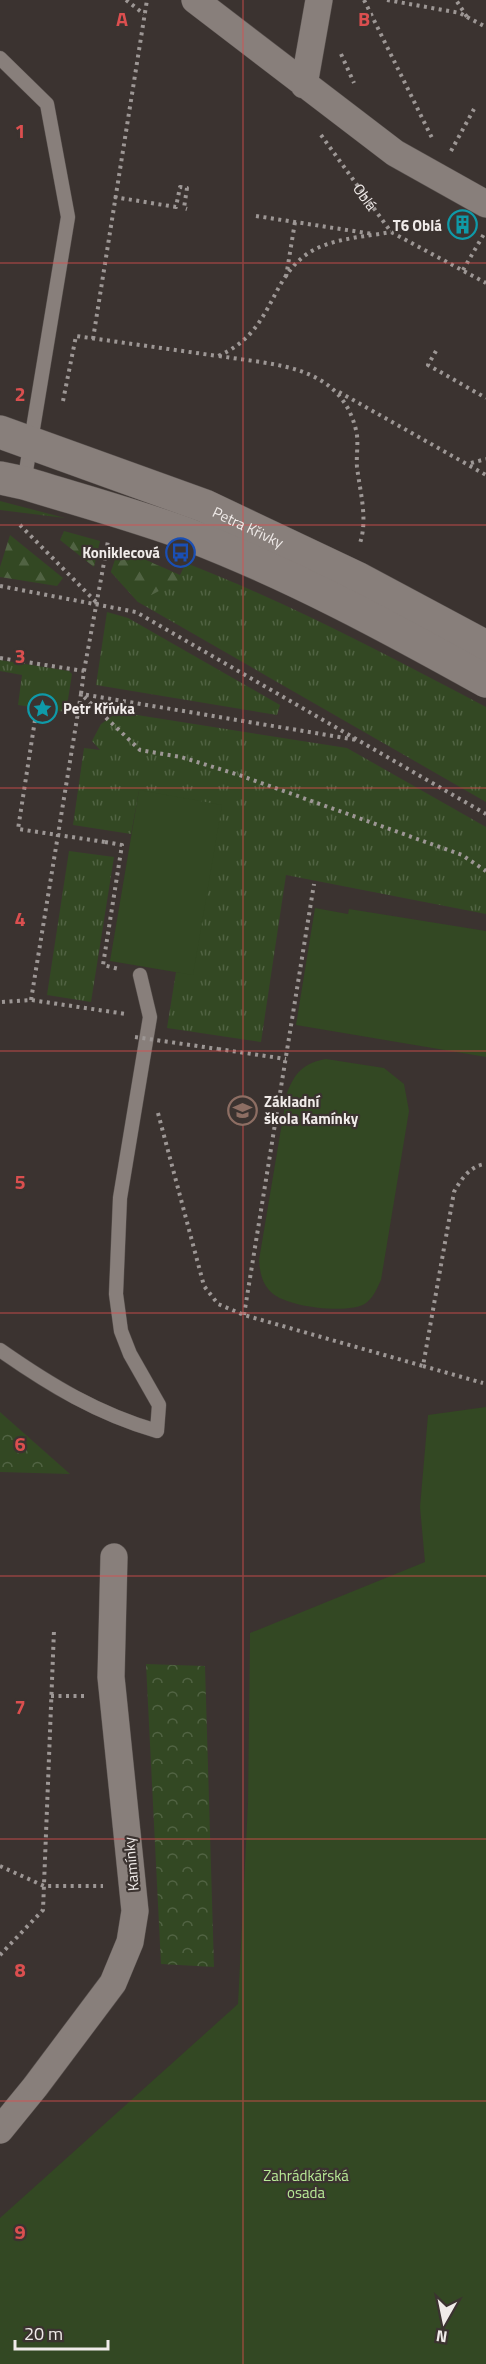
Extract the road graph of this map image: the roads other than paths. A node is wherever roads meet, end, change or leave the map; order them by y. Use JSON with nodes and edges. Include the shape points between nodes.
{"nodes":[{"id":1,"x":195,"y":0,"type":"edge"},
{"id":2,"x":319,"y":0,"type":"edge"},
{"id":3,"x":0,"y":58,"type":"edge"},
{"id":4,"x":304,"y":85,"type":"junction"},
{"id":5,"x":486,"y":204,"type":"edge"},
{"id":6,"x":0,"y":432,"type":"edge"},
{"id":7,"x":31,"y":442,"type":"junction"},
{"id":8,"x":12,"y":481,"type":"edge"},
{"id":9,"x":486,"y":647,"type":"edge"},
{"id":10,"x":486,"y":681,"type":"edge"},
{"id":11,"x":140,"y":975,"type":"road end"},
{"id":12,"x":0,"y":1350,"type":"edge"},
{"id":13,"x":114,"y":1557,"type":"dead end"},
{"id":14,"x":0,"y":2130,"type":"edge"}],
"edges":[{"from":1,"to":4,"type":"street"},
{"from":2,"to":4,"type":"street"},
{"from":3,"to":7,"type":"lane","via":[[47,105],[68,217]]},
{"from":4,"to":5,"type":"street","via":[[395,153]]},
{"from":6,"to":7,"type":"street","name":"Petra Křivky"},
{"from":7,"to":8,"type":"lane"},
{"from":7,"to":9,"type":"street","name":"Petra Křivky","via":[[206,506],[359,579]]},
{"from":8,"to":10,"type":"street","name":"Petra Křivky","via":[[188,535],[263,566],[349,605]]},
{"from":11,"to":12,"type":"lane","via":[[150,1017],[120,1198],[116,1294],[121,1331],[159,1405],[157,1431],[121,1421],[56,1389]]},
{"from":13,"to":14,"type":"street","name":"Kamínky","via":[[111,1677],[135,1911],[130,1942],[113,1983]]}]}
